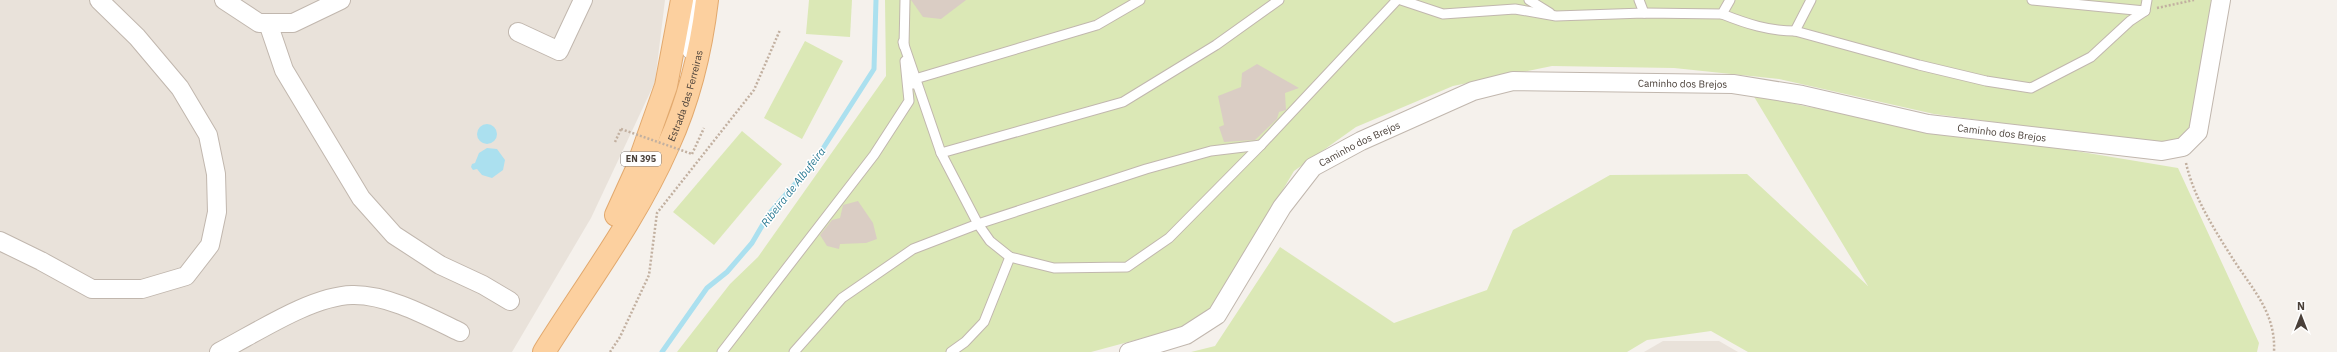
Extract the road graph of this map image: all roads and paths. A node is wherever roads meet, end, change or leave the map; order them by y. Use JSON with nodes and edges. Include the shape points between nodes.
{"nodes":[{"id":1,"x":99,"y":0,"type":"edge"},
{"id":2,"x":224,"y":0,"type":"edge"},
{"id":3,"x":342,"y":0,"type":"edge"},
{"id":4,"x":583,"y":0,"type":"edge"},
{"id":5,"x":682,"y":0,"type":"edge"},
{"id":6,"x":696,"y":0,"type":"edge"},
{"id":7,"x":707,"y":0,"type":"edge"},
{"id":8,"x":905,"y":0,"type":"edge"},
{"id":9,"x":1140,"y":0,"type":"edge"},
{"id":10,"x":1279,"y":0,"type":"edge"},
{"id":11,"x":1397,"y":0,"type":"edge"},
{"id":12,"x":1401,"y":0,"type":"edge"},
{"id":13,"x":1529,"y":0,"type":"edge"},
{"id":14,"x":1639,"y":0,"type":"edge"},
{"id":15,"x":1730,"y":0,"type":"edge"},
{"id":16,"x":1811,"y":0,"type":"edge"},
{"id":17,"x":2032,"y":0,"type":"edge"},
{"id":18,"x":2147,"y":0,"type":"edge"},
{"id":19,"x":2194,"y":0,"type":"edge"},
{"id":20,"x":2221,"y":0,"type":"edge"},
{"id":21,"x":2145,"y":11,"type":"junction"},
{"id":22,"x":1644,"y":13,"type":"junction"},
{"id":23,"x":1722,"y":14,"type":"junction"},
{"id":24,"x":1556,"y":16,"type":"junction"},
{"id":25,"x":268,"y":23,"type":"junction"},
{"id":26,"x":780,"y":30,"type":"dead end"},
{"id":27,"x":1795,"y":31,"type":"junction"},
{"id":28,"x":518,"y":32,"type":"dead end"},
{"id":29,"x":903,"y":42,"type":"junction"},
{"id":30,"x":915,"y":79,"type":"junction"},
{"id":31,"x":689,"y":88,"type":"junction"},
{"id":32,"x":909,"y":101,"type":"junction"},
{"id":33,"x":704,"y":128,"type":"dead end"},
{"id":34,"x":615,"y":142,"type":"dead end"},
{"id":35,"x":1261,"y":145,"type":"junction"},
{"id":36,"x":2183,"y":147,"type":"junction"},
{"id":37,"x":940,"y":153,"type":"junction"},
{"id":38,"x":978,"y":224,"type":"junction"},
{"id":39,"x":0,"y":241,"type":"edge"},
{"id":40,"x":1010,"y":257,"type":"junction"},
{"id":41,"x":510,"y":301,"type":"dead end"},
{"id":42,"x":572,"y":308,"type":"junction"},
{"id":43,"x":460,"y":332,"type":"dead end"},
{"id":44,"x":219,"y":352,"type":"edge"},
{"id":45,"x":544,"y":352,"type":"edge"},
{"id":46,"x":610,"y":352,"type":"edge"},
{"id":47,"x":722,"y":352,"type":"edge"},
{"id":48,"x":794,"y":352,"type":"edge"},
{"id":49,"x":951,"y":352,"type":"edge"},
{"id":50,"x":1129,"y":352,"type":"edge"},
{"id":51,"x":2274,"y":352,"type":"edge"}],
"edges":[{"from":1,"to":39,"type":"street","via":[[137,37],[180,88],[208,134],[216,174],[217,212],[210,245],[186,276],[142,289],[92,289]]},
{"from":2,"to":25,"type":"street","via":[[259,24]]},
{"from":3,"to":25,"type":"street","via":[[293,23]]},
{"from":4,"to":28,"type":"street","via":[[558,50]]},
{"from":5,"to":42,"type":"main road","name":"Estrada das Ferreiras","number":"EN 395","via":[[666,86],[636,172]]},
{"from":6,"to":31,"type":"street"},
{"from":7,"to":31,"type":"main road","name":"Estrada das Ferreiras","number":"EN 395","via":[[703,30]]},
{"from":8,"to":29,"type":"lane"},
{"from":9,"to":30,"type":"lane","via":[[1097,24]]},
{"from":10,"to":37,"type":"lane","via":[[1216,45],[1123,102]]},
{"from":11,"to":35,"type":"lane"},
{"from":12,"to":24,"type":"lane","via":[[1443,14],[1515,9]]},
{"from":13,"to":24,"type":"lane"},
{"from":14,"to":22,"type":"lane"},
{"from":15,"to":23,"type":"lane"},
{"from":16,"to":27,"type":"lane"},
{"from":17,"to":21,"type":"lane"},
{"from":18,"to":21,"type":"lane"},
{"from":19,"to":21,"type":"path"},
{"from":20,"to":36,"type":"street","via":[[2198,132]]},
{"from":21,"to":27,"type":"lane","via":[[2130,21],[2091,58],[2031,88],[1986,81],[1919,65]]},
{"from":22,"to":23,"type":"lane"},
{"from":22,"to":24,"type":"lane"},
{"from":23,"to":27,"type":"lane","via":[[1774,31]]},
{"from":25,"to":41,"type":"street","via":[[284,70],[366,204],[394,235],[440,265]]},
{"from":26,"to":46,"type":"path","via":[[754,90],[657,213],[648,275],[620,337]]},
{"from":29,"to":30,"type":"lane"},
{"from":29,"to":32,"type":"lane"},
{"from":30,"to":32,"type":"lane"},
{"from":30,"to":37,"type":"lane"},
{"from":31,"to":42,"type":"main road","name":"Estrada das Ferreiras","number":"EN 395","via":[[668,147],[627,222]]},
{"from":32,"to":47,"type":"lane","via":[[874,155]]},
{"from":33,"to":34,"type":"path","bridge":true,"via":[[692,154],[621,129]]},
{"from":35,"to":38,"type":"lane","via":[[1211,151],[1146,169]]},
{"from":35,"to":40,"type":"lane","via":[[1169,238],[1127,267],[1054,268]]},
{"from":36,"to":50,"type":"street","name":"Caminho dos Brejos","via":[[2162,151],[1928,124],[1802,96],[1733,84],[1513,81],[1473,91],[1313,167],[1282,207],[1217,316],[1186,335]]},
{"from":36,"to":51,"type":"path","via":[[2189,177],[2205,212],[2263,302],[2275,336]]},
{"from":37,"to":38,"type":"lane"},
{"from":38,"to":40,"type":"lane","via":[[990,241]]},
{"from":38,"to":48,"type":"lane","via":[[913,249],[842,298]]},
{"from":40,"to":49,"type":"lane","via":[[984,322],[965,342]]},
{"from":42,"to":45,"type":"main road","name":"Estrada das Ferreiras","number":"EN 395"},
{"from":43,"to":44,"type":"street","via":[[389,301],[352,295],[322,299]]}]}
